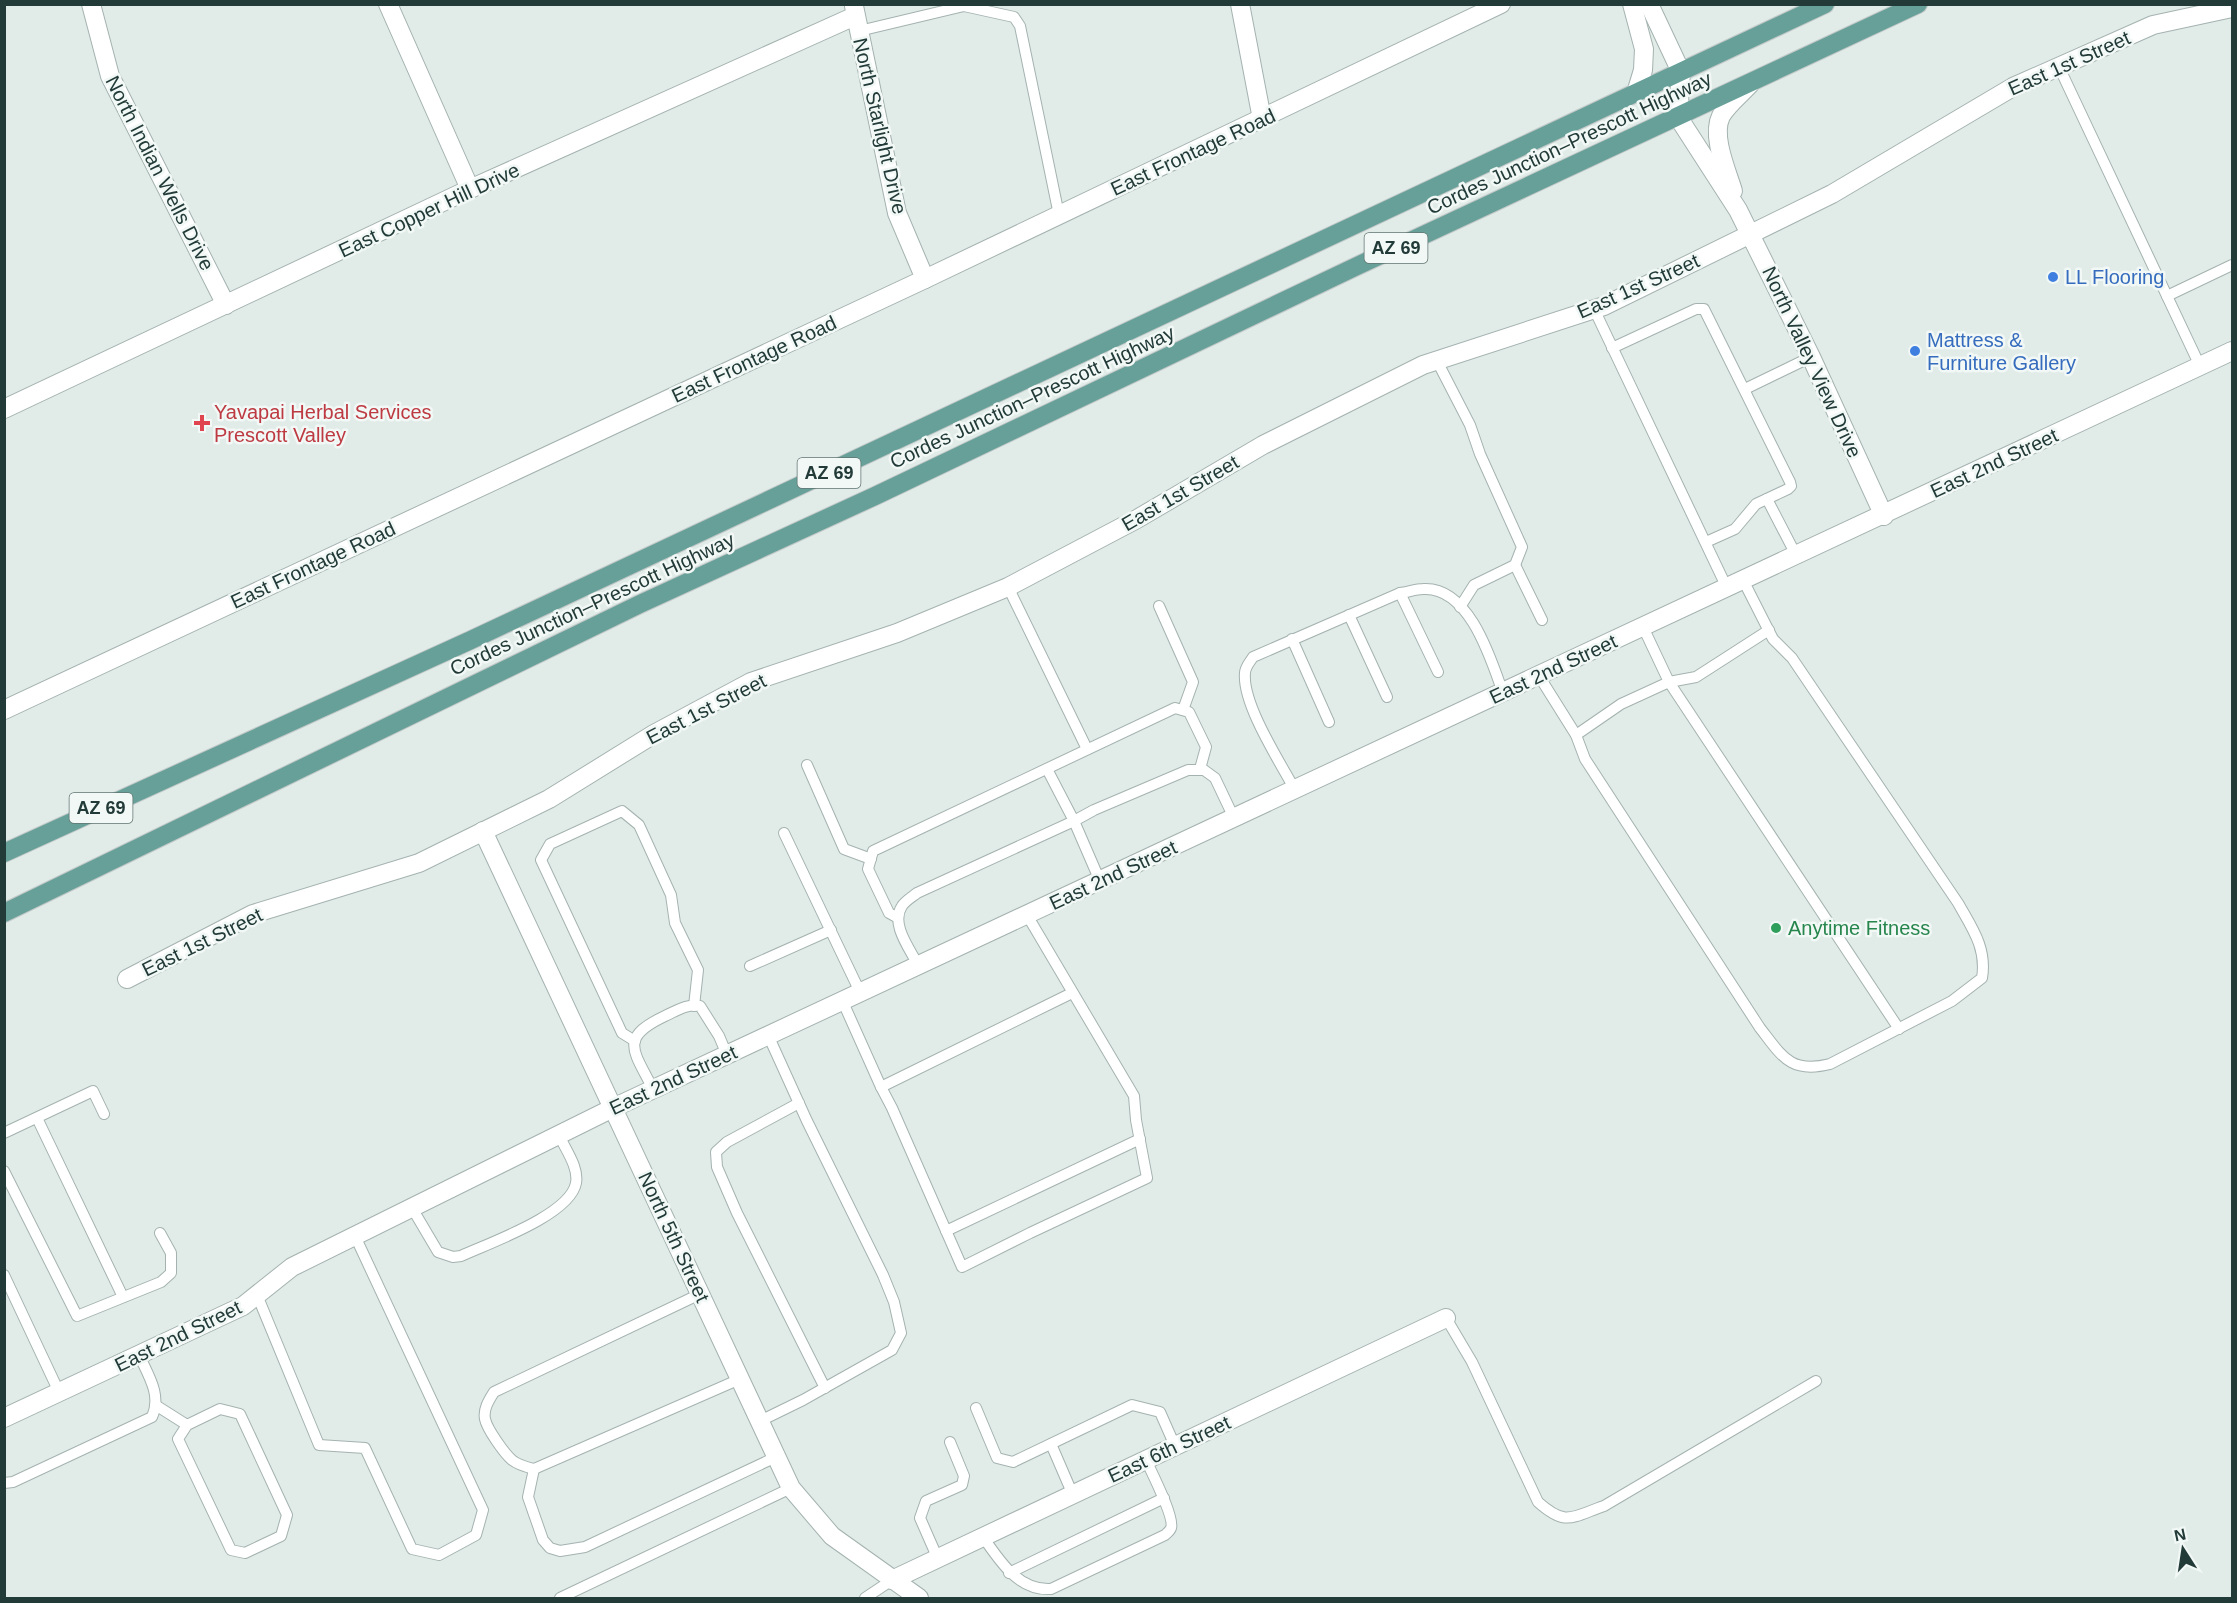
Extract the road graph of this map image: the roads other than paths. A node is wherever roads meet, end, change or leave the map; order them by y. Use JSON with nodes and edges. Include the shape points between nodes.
{"nodes":[{"id":1,"x":91,"y":4,"type":"edge"},
{"id":2,"x":388,"y":4,"type":"edge"},
{"id":3,"x":1240,"y":4,"type":"edge"},
{"id":4,"x":1501,"y":4,"type":"edge"},
{"id":5,"x":1632,"y":4,"type":"edge"},
{"id":6,"x":1649,"y":4,"type":"edge"},
{"id":7,"x":1825,"y":4,"type":"edge"},
{"id":8,"x":1918,"y":4,"type":"edge"},
{"id":9,"x":2232,"y":8,"type":"edge"},
{"id":10,"x":856,"y":17,"type":"edge"},
{"id":11,"x":2059,"y":67,"type":"junction"},
{"id":12,"x":1681,"y":72,"type":"junction"},
{"id":13,"x":1750,"y":84,"type":"junction"},
{"id":14,"x":1636,"y":93,"type":"junction"},
{"id":15,"x":1678,"y":117,"type":"junction"},
{"id":16,"x":1262,"y":119,"type":"junction"},
{"id":17,"x":470,"y":189,"type":"junction"},
{"id":18,"x":1738,"y":210,"type":"junction"},
{"id":19,"x":1059,"y":215,"type":"junction"},
{"id":20,"x":1750,"y":233,"type":"junction"},
{"id":21,"x":2232,"y":265,"type":"edge"},
{"id":22,"x":925,"y":279,"type":"junction"},
{"id":23,"x":2167,"y":296,"type":"junction"},
{"id":24,"x":226,"y":305,"type":"junction"},
{"id":25,"x":1594,"y":309,"type":"junction"},
{"id":26,"x":1612,"y":348,"type":"junction"},
{"id":27,"x":2232,"y":351,"type":"edge"},
{"id":28,"x":1811,"y":357,"type":"junction"},
{"id":29,"x":1437,"y":361,"type":"junction"},
{"id":30,"x":2200,"y":366,"type":"junction"},
{"id":31,"x":1745,"y":389,"type":"junction"},
{"id":32,"x":4,"y":409,"type":"edge"},
{"id":33,"x":1767,"y":499,"type":"junction"},
{"id":34,"x":1884,"y":516,"type":"junction"},
{"id":35,"x":1706,"y":542,"type":"junction"},
{"id":36,"x":1796,"y":555,"type":"junction"},
{"id":37,"x":1515,"y":565,"type":"junction"},
{"id":38,"x":1735,"y":584,"type":"junction"},
{"id":39,"x":1008,"y":587,"type":"junction"},
{"id":40,"x":1400,"y":594,"type":"junction"},
{"id":41,"x":1159,"y":606,"type":"dead end"},
{"id":42,"x":1460,"y":607,"type":"junction"},
{"id":43,"x":1349,"y":615,"type":"junction"},
{"id":44,"x":1542,"y":620,"type":"dead end"},
{"id":45,"x":1643,"y":627,"type":"junction"},
{"id":46,"x":1769,"y":630,"type":"junction"},
{"id":47,"x":1292,"y":639,"type":"junction"},
{"id":48,"x":1438,"y":672,"type":"dead end"},
{"id":49,"x":1539,"y":676,"type":"junction"},
{"id":50,"x":1669,"y":682,"type":"junction"},
{"id":51,"x":1503,"y":693,"type":"junction"},
{"id":52,"x":1387,"y":697,"type":"dead end"},
{"id":53,"x":4,"y":710,"type":"edge"},
{"id":54,"x":1183,"y":710,"type":"junction"},
{"id":55,"x":1329,"y":722,"type":"dead end"},
{"id":56,"x":1576,"y":735,"type":"junction"},
{"id":57,"x":1087,"y":749,"type":"junction"},
{"id":58,"x":807,"y":765,"type":"dead end"},
{"id":59,"x":1047,"y":769,"type":"junction"},
{"id":60,"x":1200,"y":770,"type":"junction"},
{"id":61,"x":1295,"y":790,"type":"junction"},
{"id":62,"x":1234,"y":818,"type":"junction"},
{"id":63,"x":1074,"y":821,"type":"junction"},
{"id":64,"x":483,"y":831,"type":"junction"},
{"id":65,"x":784,"y":833,"type":"dead end"},
{"id":66,"x":4,"y":853,"type":"edge"},
{"id":67,"x":871,"y":860,"type":"junction"},
{"id":68,"x":1100,"y":881,"type":"junction"},
{"id":69,"x":4,"y":913,"type":"edge"},
{"id":70,"x":1028,"y":915,"type":"junction"},
{"id":71,"x":898,"y":918,"type":"junction"},
{"id":72,"x":831,"y":930,"type":"junction"},
{"id":73,"x":918,"y":965,"type":"junction"},
{"id":74,"x":750,"y":966,"type":"dead end"},
{"id":75,"x":126,"y":979,"type":"dead end"},
{"id":76,"x":860,"y":992,"type":"junction"},
{"id":77,"x":1072,"y":993,"type":"junction"},
{"id":78,"x":842,"y":1000,"type":"junction"},
{"id":79,"x":694,"y":1006,"type":"junction"},
{"id":80,"x":1899,"y":1029,"type":"junction"},
{"id":81,"x":768,"y":1035,"type":"junction"},
{"id":82,"x":635,"y":1041,"type":"junction"},
{"id":83,"x":727,"y":1054,"type":"junction"},
{"id":84,"x":881,"y":1087,"type":"junction"},
{"id":85,"x":653,"y":1089,"type":"junction"},
{"id":86,"x":799,"y":1103,"type":"junction"},
{"id":87,"x":613,"y":1108,"type":"junction"},
{"id":88,"x":104,"y":1114,"type":"dead end"},
{"id":89,"x":37,"y":1118,"type":"junction"},
{"id":90,"x":4,"y":1133,"type":"edge"},
{"id":91,"x":559,"y":1135,"type":"junction"},
{"id":92,"x":1140,"y":1139,"type":"junction"},
{"id":93,"x":4,"y":1171,"type":"edge"},
{"id":94,"x":412,"y":1208,"type":"junction"},
{"id":95,"x":946,"y":1231,"type":"junction"},
{"id":96,"x":160,"y":1233,"type":"dead end"},
{"id":97,"x":355,"y":1236,"type":"junction"},
{"id":98,"x":4,"y":1275,"type":"edge"},
{"id":99,"x":700,"y":1294,"type":"junction"},
{"id":100,"x":256,"y":1295,"type":"junction"},
{"id":101,"x":123,"y":1297,"type":"junction"},
{"id":102,"x":1446,"y":1318,"type":"joint"},
{"id":103,"x":139,"y":1354,"type":"junction"},
{"id":104,"x":740,"y":1379,"type":"junction"},
{"id":105,"x":1816,"y":1381,"type":"dead end"},
{"id":106,"x":825,"y":1388,"type":"junction"},
{"id":107,"x":59,"y":1392,"type":"junction"},
{"id":108,"x":157,"y":1406,"type":"junction"},
{"id":109,"x":976,"y":1408,"type":"dead end"},
{"id":110,"x":4,"y":1418,"type":"edge"},
{"id":111,"x":760,"y":1422,"type":"junction"},
{"id":112,"x":187,"y":1425,"type":"junction"},
{"id":113,"x":950,"y":1442,"type":"dead end"},
{"id":114,"x":1051,"y":1444,"type":"junction"},
{"id":115,"x":1175,"y":1446,"type":"junction"},
{"id":116,"x":777,"y":1457,"type":"junction"},
{"id":117,"x":1146,"y":1460,"type":"junction"},
{"id":118,"x":534,"y":1469,"type":"junction"},
{"id":119,"x":4,"y":1483,"type":"edge"},
{"id":120,"x":791,"y":1488,"type":"junction"},
{"id":121,"x":1073,"y":1495,"type":"junction"},
{"id":122,"x":1164,"y":1498,"type":"junction"},
{"id":123,"x":983,"y":1537,"type":"junction"},
{"id":124,"x":938,"y":1558,"type":"junction"},
{"id":125,"x":1009,"y":1573,"type":"junction"},
{"id":126,"x":892,"y":1580,"type":"junction"},
{"id":127,"x":560,"y":1599,"type":"edge"},
{"id":128,"x":865,"y":1599,"type":"edge"},
{"id":129,"x":919,"y":1599,"type":"edge"}],
"edges":[{"from":1,"to":24,"type":"street","name":"North Indian Wells Drive","via":[[110,76]]},
{"from":2,"to":17,"type":"street"},
{"from":3,"to":16,"type":"street"},
{"from":4,"to":16,"type":"street","name":"East Frontage Road"},
{"from":5,"to":14,"type":"street","via":[[1644,50]]},
{"from":6,"to":12,"type":"street"},
{"from":7,"to":12,"type":"main road","name":"Cordes Junction–Prescott Highway","number":"AZ 69"},
{"from":8,"to":13,"type":"main road","name":"Cordes Junction–Prescott Highway","number":"AZ 69"},
{"from":9,"to":11,"type":"street","name":"East 1st Street","via":[[2153,25]]},
{"from":10,"to":17,"type":"street","name":"East Copper Hill Drive"},
{"from":10,"to":19,"type":"lane","via":[[964,6],[1014,18],[1020,26]]},
{"from":10,"to":22,"type":"street","name":"North Starlight Drive","via":[[897,213]]},
{"from":11,"to":20,"type":"street","name":"East 1st Street","via":[[2013,87],[1832,194]]},
{"from":11,"to":23,"type":"lane"},
{"from":12,"to":14,"type":"main road","name":"Cordes Junction–Prescott Highway","number":"AZ 69"},
{"from":12,"to":15,"type":"street"},
{"from":13,"to":15,"type":"main road","name":"Cordes Junction–Prescott Highway","number":"AZ 69"},
{"from":13,"to":18,"type":"street","name":"North Valley View Drive","via":[[1718,125],[1717,137]]},
{"from":14,"to":66,"type":"main road","name":"Cordes Junction–Prescott Highway","number":"AZ 69","via":[[471,640]]},
{"from":15,"to":18,"type":"street","name":"North Valley View Drive"},
{"from":15,"to":69,"type":"main road","name":"Cordes Junction–Prescott Highway","number":"AZ 69","via":[[640,604]]},
{"from":16,"to":19,"type":"street","name":"East Frontage Road"},
{"from":17,"to":24,"type":"street","name":"East Copper Hill Drive"},
{"from":18,"to":20,"type":"street","name":"North Valley View Drive"},
{"from":19,"to":22,"type":"street","name":"East Frontage Road"},
{"from":20,"to":25,"type":"street","name":"East 1st Street"},
{"from":20,"to":28,"type":"street","name":"North Valley View Drive"},
{"from":21,"to":23,"type":"lane"},
{"from":22,"to":53,"type":"street","name":"East Frontage Road"},
{"from":23,"to":30,"type":"lane"},
{"from":24,"to":32,"type":"street","name":"East Copper Hill Drive"},
{"from":25,"to":26,"type":"lane"},
{"from":25,"to":29,"type":"street","name":"East 1st Street"},
{"from":26,"to":31,"type":"lane","via":[[1700,308],[1707,312]]},
{"from":26,"to":35,"type":"lane"},
{"from":27,"to":30,"type":"street","name":"East 2nd Street"},
{"from":28,"to":31,"type":"lane"},
{"from":28,"to":34,"type":"street","name":"North Valley View Drive"},
{"from":29,"to":37,"type":"lane","via":[[1470,425],[1522,547]]},
{"from":29,"to":39,"type":"street","name":"East 1st Street","via":[[1263,445],[1137,519]]},
{"from":30,"to":34,"type":"street","name":"East 2nd Street"},
{"from":31,"to":33,"type":"lane","via":[[1791,486]]},
{"from":33,"to":35,"type":"lane","via":[[1753,507],[1735,528]]},
{"from":33,"to":36,"type":"lane"},
{"from":34,"to":36,"type":"street","name":"East 2nd Street"},
{"from":35,"to":38,"type":"lane"},
{"from":36,"to":38,"type":"street","name":"East 2nd Street"},
{"from":37,"to":42,"type":"lane","via":[[1474,585]]},
{"from":37,"to":44,"type":"lane"},
{"from":38,"to":45,"type":"street","name":"East 2nd Street"},
{"from":38,"to":46,"type":"lane"},
{"from":39,"to":57,"type":"lane"},
{"from":39,"to":64,"type":"street","name":"East 1st Street","via":[[897,633],[751,682],[654,734],[549,799]]},
{"from":40,"to":42,"type":"lane","via":[[1425,588],[1445,593]]},
{"from":40,"to":43,"type":"lane"},
{"from":40,"to":48,"type":"lane"},
{"from":41,"to":54,"type":"lane","via":[[1193,682]]},
{"from":42,"to":51,"type":"lane","via":[[1473,620]]},
{"from":43,"to":47,"type":"lane"},
{"from":43,"to":52,"type":"lane"},
{"from":45,"to":49,"type":"street","name":"East 2nd Street"},
{"from":45,"to":50,"type":"lane"},
{"from":46,"to":50,"type":"lane","via":[[1696,677]]},
{"from":46,"to":80,"type":"lane","via":[[1951,893],[1981,949],[1982,978],[1952,1000]]},
{"from":47,"to":55,"type":"lane"},
{"from":47,"to":61,"type":"lane","via":[[1253,657],[1245,670],[1245,684],[1251,705]]},
{"from":49,"to":51,"type":"street","name":"East 2nd Street"},
{"from":49,"to":56,"type":"lane"},
{"from":50,"to":56,"type":"lane","via":[[1621,704]]},
{"from":50,"to":80,"type":"lane"},
{"from":51,"to":61,"type":"street","name":"East 2nd Street"},
{"from":54,"to":57,"type":"lane","via":[[1175,708]]},
{"from":54,"to":60,"type":"lane","via":[[1189,712],[1206,747]]},
{"from":56,"to":80,"type":"lane","via":[[1591,769],[1760,1028],[1786,1060],[1800,1067],[1830,1064]]},
{"from":57,"to":59,"type":"lane"},
{"from":58,"to":67,"type":"lane","via":[[844,849]]},
{"from":59,"to":63,"type":"lane"},
{"from":59,"to":67,"type":"lane","via":[[873,852]]},
{"from":60,"to":62,"type":"lane","via":[[1211,772]]},
{"from":60,"to":63,"type":"lane","via":[[1188,770]]},
{"from":61,"to":62,"type":"street","name":"East 2nd Street"},
{"from":62,"to":68,"type":"street","name":"East 2nd Street"},
{"from":63,"to":68,"type":"lane"},
{"from":63,"to":71,"type":"lane","via":[[916,892],[902,906]]},
{"from":64,"to":75,"type":"street","name":"East 1st Street","via":[[420,863],[253,914]]},
{"from":64,"to":87,"type":"street","name":"North 5th Street"},
{"from":65,"to":72,"type":"lane"},
{"from":67,"to":71,"type":"lane","via":[[868,869],[889,913]]},
{"from":68,"to":70,"type":"street","name":"East 2nd Street"},
{"from":70,"to":73,"type":"street","name":"East 2nd Street"},
{"from":70,"to":77,"type":"lane"},
{"from":71,"to":73,"type":"lane"},
{"from":72,"to":74,"type":"lane"},
{"from":72,"to":76,"type":"lane"},
{"from":73,"to":76,"type":"street","name":"East 2nd Street"},
{"from":76,"to":78,"type":"street","name":"East 2nd Street"},
{"from":77,"to":84,"type":"lane"},
{"from":77,"to":92,"type":"lane","via":[[1134,1096]]},
{"from":78,"to":81,"type":"street","name":"East 2nd Street"},
{"from":78,"to":84,"type":"lane"},
{"from":79,"to":82,"type":"lane","via":[[644,1026]]},
{"from":79,"to":82,"type":"lane","via":[[698,970],[675,924],[671,895],[639,825],[622,811],[550,844],[541,860],[622,1033]]},
{"from":79,"to":83,"type":"lane","via":[[705,1012]]},
{"from":81,"to":83,"type":"street","name":"East 2nd Street"},
{"from":81,"to":86,"type":"lane"},
{"from":82,"to":85,"type":"lane","via":[[636,1054]]},
{"from":83,"to":85,"type":"street","name":"East 2nd Street"},
{"from":84,"to":95,"type":"lane"},
{"from":85,"to":87,"type":"street","name":"East 2nd Street"},
{"from":86,"to":106,"type":"lane","via":[[883,1275],[901,1333],[892,1350]]},
{"from":86,"to":106,"type":"lane","via":[[727,1142],[716,1152],[717,1167]]},
{"from":87,"to":91,"type":"street","name":"East 2nd Street"},
{"from":87,"to":99,"type":"street","name":"North 5th Street"},
{"from":88,"to":89,"type":"lane","via":[[93,1091]]},
{"from":89,"to":90,"type":"lane"},
{"from":89,"to":101,"type":"lane"},
{"from":91,"to":94,"type":"street","name":"East 2nd Street"},
{"from":91,"to":94,"type":"lane","via":[[576,1171],[576,1182],[561,1205],[543,1218],[453,1257],[438,1252]]},
{"from":92,"to":95,"type":"lane"},
{"from":92,"to":95,"type":"lane","via":[[1148,1178],[962,1267]]},
{"from":93,"to":101,"type":"lane","via":[[77,1316]]},
{"from":94,"to":97,"type":"street","name":"East 2nd Street"},
{"from":96,"to":101,"type":"lane","via":[[171,1253],[171,1273],[161,1282]]},
{"from":97,"to":100,"type":"street","name":"East 2nd Street","via":[[292,1266]]},
{"from":97,"to":100,"type":"lane","via":[[483,1510],[476,1535],[439,1555],[412,1549],[365,1448],[319,1445]]},
{"from":98,"to":107,"type":"lane"},
{"from":99,"to":104,"type":"street","name":"North 5th Street"},
{"from":99,"to":118,"type":"lane","via":[[494,1392],[485,1418],[490,1430],[511,1459]]},
{"from":100,"to":103,"type":"street","name":"East 2nd Street","via":[[243,1306]]},
{"from":102,"to":105,"type":"lane","via":[[1472,1362],[1538,1502],[1552,1515],[1568,1519],[1604,1506]]},
{"from":102,"to":115,"type":"street","name":"East 6th Street"},
{"from":103,"to":107,"type":"street","name":"East 2nd Street"},
{"from":103,"to":108,"type":"lane","via":[[155,1391]]},
{"from":104,"to":111,"type":"street","name":"North 5th Street"},
{"from":104,"to":118,"type":"lane"},
{"from":106,"to":111,"type":"lane"},
{"from":107,"to":110,"type":"street","name":"East 2nd Street"},
{"from":108,"to":112,"type":"lane"},
{"from":108,"to":119,"type":"lane","via":[[152,1417],[131,1428]]},
{"from":109,"to":114,"type":"lane","via":[[997,1458],[1013,1462]]},
{"from":111,"to":116,"type":"street","name":"North 5th Street"},
{"from":112,"to":112,"type":"lane","via":[[220,1409],[240,1414],[287,1515],[281,1536],[245,1553],[231,1550],[178,1439]]},
{"from":113,"to":124,"type":"lane","via":[[964,1476],[962,1485],[926,1501],[920,1518]]},
{"from":114,"to":115,"type":"lane","via":[[1132,1405],[1160,1412]]},
{"from":114,"to":121,"type":"lane"},
{"from":115,"to":117,"type":"street","name":"East 6th Street"},
{"from":116,"to":118,"type":"lane","via":[[585,1547],[560,1551],[543,1540],[528,1497]]},
{"from":116,"to":120,"type":"street","name":"North 5th Street"},
{"from":117,"to":121,"type":"street","name":"East 6th Street"},
{"from":117,"to":122,"type":"lane"},
{"from":120,"to":126,"type":"street","name":"North 5th Street","via":[[832,1536]]},
{"from":120,"to":127,"type":"lane"},
{"from":121,"to":123,"type":"street","name":"East 6th Street"},
{"from":122,"to":125,"type":"lane"},
{"from":122,"to":125,"type":"lane","via":[[1172,1522],[1165,1535],[1051,1589],[1032,1587]]},
{"from":123,"to":124,"type":"street","name":"East 6th Street"},
{"from":123,"to":125,"type":"lane"},
{"from":124,"to":126,"type":"street","name":"East 6th Street"},
{"from":126,"to":128,"type":"lane"},
{"from":126,"to":129,"type":"street","name":"North 5th Street"}]}
